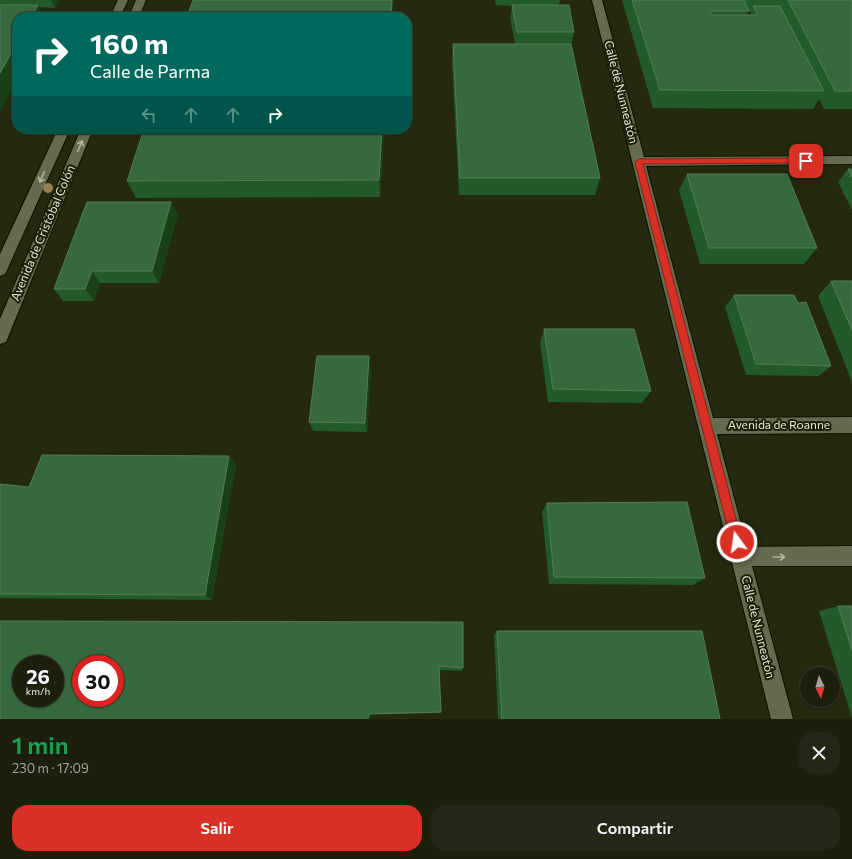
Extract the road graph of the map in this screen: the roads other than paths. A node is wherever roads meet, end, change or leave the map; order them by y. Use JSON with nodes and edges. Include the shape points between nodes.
{"nodes":[{"id":1,"x":123,"y":0,"type":"edge"},
{"id":2,"x":141,"y":0,"type":"edge"},
{"id":3,"x":597,"y":0,"type":"edge"},
{"id":4,"x":117,"y":12,"type":"edge"},
{"id":5,"x":136,"y":12,"type":"edge"},
{"id":6,"x":62,"y":134,"type":"edge"},
{"id":7,"x":85,"y":134,"type":"edge"},
{"id":8,"x":852,"y":160,"type":"edge"},
{"id":9,"x":639,"y":162,"type":"junction"},
{"id":10,"x":0,"y":270,"type":"edge"},
{"id":11,"x":0,"y":337,"type":"edge"},
{"id":12,"x":852,"y":425,"type":"edge"},
{"id":13,"x":707,"y":426,"type":"junction"},
{"id":14,"x":852,"y":556,"type":"edge"},
{"id":15,"x":740,"y":557,"type":"junction"},
{"id":16,"x":782,"y":719,"type":"edge"}],
"edges":[{"from":1,"to":4,"type":"street"},
{"from":2,"to":5,"type":"street"},
{"from":3,"to":9,"type":"street","name":"Calle de Nunneatón"},
{"from":6,"to":10,"type":"street","name":"Avenida de Cristóbal Colón","one_way":true},
{"from":11,"to":7,"type":"street","name":"Avenida de Cristóbal Colón","one_way":true},
{"from":8,"to":9,"type":"street"},
{"from":9,"to":13,"type":"street","name":"Calle de Nunneatón"},
{"from":12,"to":13,"type":"street","name":"Avenida de Roanne"},
{"from":13,"to":15,"type":"street","name":"Calle de Nunneatón"},
{"from":15,"to":14,"type":"street","one_way":true},
{"from":15,"to":16,"type":"street","name":"Calle de Nunneatón"}]}
